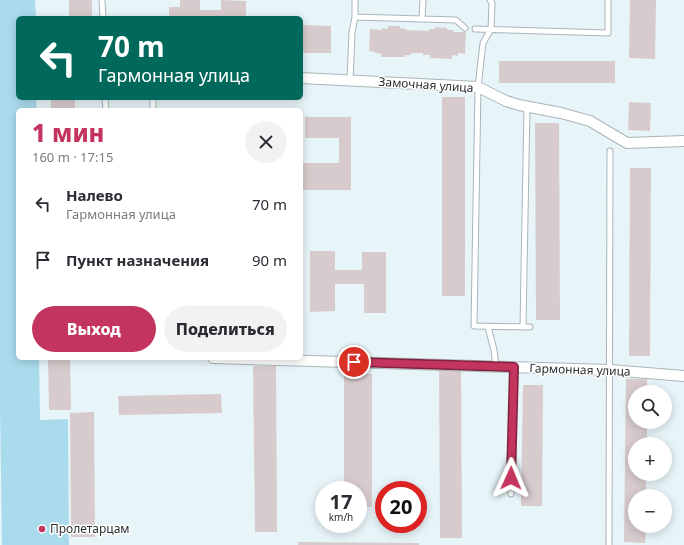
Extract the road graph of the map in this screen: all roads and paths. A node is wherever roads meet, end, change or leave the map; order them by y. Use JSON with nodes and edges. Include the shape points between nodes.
{"nodes":[{"id":1,"x":102,"y":0,"type":"edge"},
{"id":2,"x":355,"y":0,"type":"edge"},
{"id":3,"x":423,"y":0,"type":"edge"},
{"id":4,"x":490,"y":0,"type":"edge"},
{"id":5,"x":608,"y":0,"type":"edge"},
{"id":6,"x":103,"y":16,"type":"edge"},
{"id":7,"x":355,"y":17,"type":"junction"},
{"id":8,"x":422,"y":19,"type":"junction"},
{"id":9,"x":465,"y":28,"type":"dead end"},
{"id":10,"x":475,"y":28,"type":"dead end"},
{"id":11,"x":491,"y":29,"type":"junction"},
{"id":12,"x":303,"y":78,"type":"edge"},
{"id":13,"x":350,"y":80,"type":"junction"},
{"id":14,"x":478,"y":87,"type":"junction"},
{"id":15,"x":527,"y":107,"type":"junction"},
{"id":16,"x":684,"y":141,"type":"edge"},
{"id":17,"x":610,"y":151,"type":"dead end"},
{"id":18,"x":488,"y":327,"type":"junction"},
{"id":19,"x":523,"y":327,"type":"junction"},
{"id":20,"x":530,"y":327,"type":"dead end"},
{"id":21,"x":276,"y":360,"type":"edge"},
{"id":22,"x":496,"y":367,"type":"junction"},
{"id":23,"x":514,"y":367,"type":"junction"},
{"id":24,"x":610,"y":370,"type":"junction"},
{"id":25,"x":684,"y":376,"type":"edge"},
{"id":26,"x":511,"y":494,"type":"dead end"},
{"id":27,"x":609,"y":545,"type":"edge"}],
"edges":[{"from":1,"to":6,"type":"lane"},
{"from":2,"to":7,"type":"lane"},
{"from":3,"to":8,"type":"lane"},
{"from":4,"to":11,"type":"lane"},
{"from":5,"to":11,"type":"lane","via":[[608,33]]},
{"from":7,"to":8,"type":"lane"},
{"from":7,"to":13,"type":"lane"},
{"from":8,"to":9,"type":"lane","via":[[456,20]]},
{"from":10,"to":11,"type":"lane"},
{"from":11,"to":14,"type":"lane","via":[[483,43]]},
{"from":12,"to":13,"type":"street","name":"Замочная улица"},
{"from":13,"to":14,"type":"street","name":"Замочная улица"},
{"from":14,"to":15,"type":"street","name":"Замочная улица","via":[[506,101]]},
{"from":14,"to":18,"type":"lane","via":[[474,326]]},
{"from":15,"to":16,"type":"street","name":"Замочная улица","via":[[590,121],[627,143]]},
{"from":15,"to":19,"type":"lane"},
{"from":17,"to":24,"type":"lane"},
{"from":18,"to":19,"type":"lane"},
{"from":18,"to":22,"type":"lane"},
{"from":19,"to":20,"type":"lane"},
{"from":21,"to":22,"type":"street","name":"Гармонная улица"},
{"from":22,"to":23,"type":"street","name":"Гармонная улица"},
{"from":23,"to":24,"type":"street","name":"Гармонная улица"},
{"from":23,"to":26,"type":"lane"},
{"from":24,"to":25,"type":"street","name":"Гармонная улица"},
{"from":24,"to":27,"type":"lane"}]}
